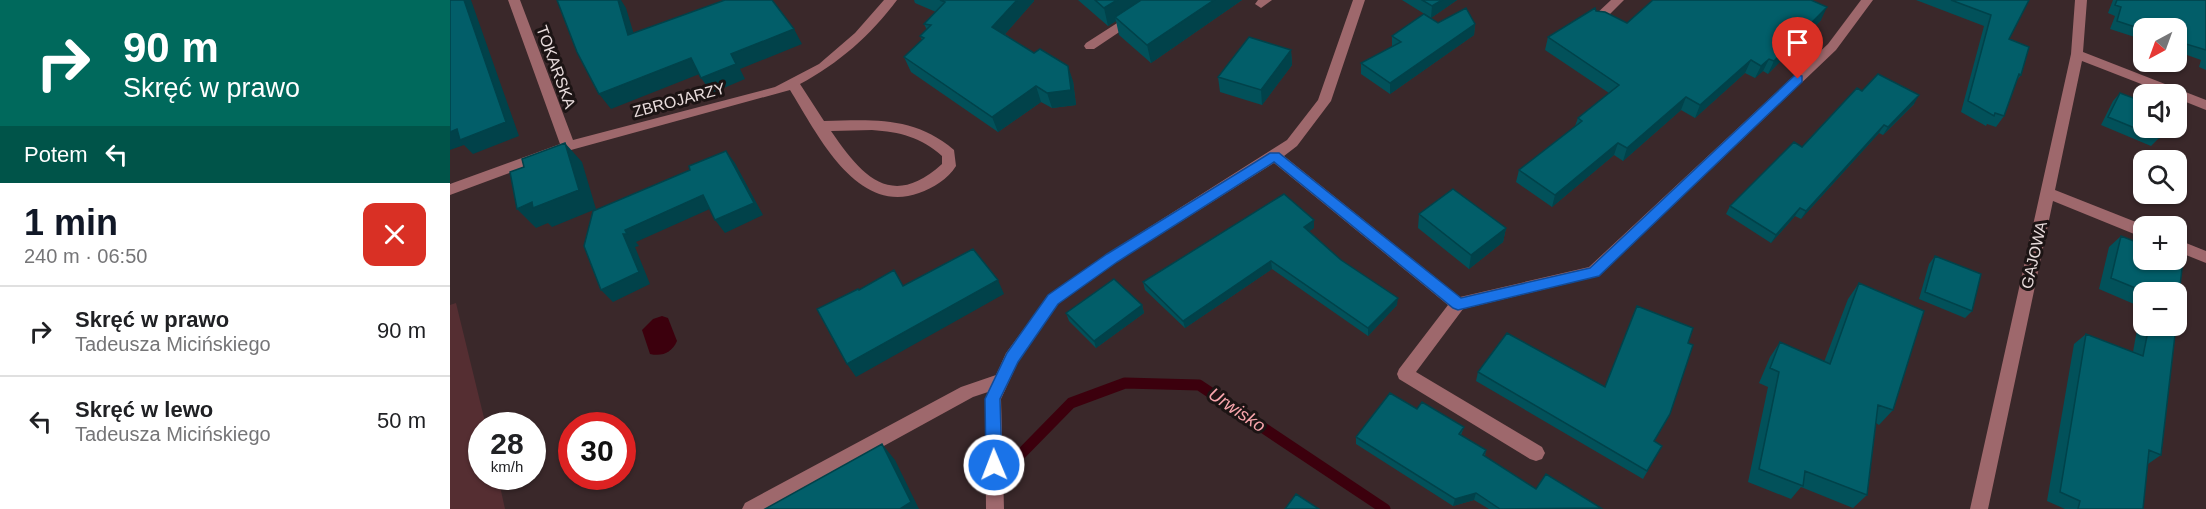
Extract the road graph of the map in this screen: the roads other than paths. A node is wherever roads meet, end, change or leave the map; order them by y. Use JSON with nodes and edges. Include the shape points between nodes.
{"nodes":[{"id":1,"x":514,"y":0,"type":"edge"},
{"id":2,"x":891,"y":0,"type":"edge"},
{"id":3,"x":1161,"y":0,"type":"edge"},
{"id":4,"x":1359,"y":0,"type":"edge"},
{"id":5,"x":1618,"y":0,"type":"edge"},
{"id":6,"x":1868,"y":0,"type":"edge"},
{"id":7,"x":2081,"y":0,"type":"edge"},
{"id":8,"x":1598,"y":19,"type":"edge"},
{"id":9,"x":1090,"y":46,"type":"dead end"},
{"id":10,"x":2077,"y":54,"type":"junction"},
{"id":11,"x":793,"y":83,"type":"junction"},
{"id":12,"x":2206,"y":105,"type":"edge"},
{"id":13,"x":821,"y":126,"type":"junction"},
{"id":14,"x":568,"y":146,"type":"junction"},
{"id":15,"x":1275,"y":156,"type":"junction"},
{"id":16,"x":450,"y":190,"type":"edge"},
{"id":17,"x":2048,"y":193,"type":"junction"},
{"id":18,"x":2133,"y":228,"type":"edge"},
{"id":19,"x":2187,"y":249,"type":"edge"},
{"id":20,"x":2206,"y":257,"type":"edge"},
{"id":21,"x":1458,"y":304,"type":"junction"},
{"id":22,"x":1001,"y":380,"type":"junction"},
{"id":23,"x":1536,"y":453,"type":"dead end"},
{"id":24,"x":751,"y":509,"type":"edge"},
{"id":25,"x":995,"y":509,"type":"edge"},
{"id":26,"x":1979,"y":509,"type":"edge"}],
"edges":[{"from":1,"to":14,"type":"street","name":"TOKARSKA"},
{"from":2,"to":11,"type":"street","name":"ZBROJARZY","via":[[823,68]]},
{"from":3,"to":9,"type":"street"},
{"from":4,"to":15,"type":"street","via":[[1324,101],[1292,143]]},
{"from":5,"to":8,"type":"street"},
{"from":6,"to":21,"type":"street","via":[[1832,47],[1594,272]]},
{"from":7,"to":10,"type":"street","name":"GAJOWA"},
{"from":10,"to":12,"type":"street"},
{"from":10,"to":17,"type":"street","name":"GAJOWA"},
{"from":11,"to":13,"type":"street"},
{"from":11,"to":14,"type":"street","name":"ZBROJARZY"},
{"from":13,"to":13,"type":"street","via":[[852,170],[881,191],[908,191],[928,185],[949,166],[949,154],[940,144],[906,128]]},
{"from":14,"to":16,"type":"street","name":"ZBROJARZY"},
{"from":15,"to":21,"type":"street"},
{"from":15,"to":22,"type":"street","via":[[1112,258],[1053,300]]},
{"from":17,"to":18,"type":"street"},
{"from":17,"to":26,"type":"street","name":"GAJOWA"},
{"from":19,"to":20,"type":"street"},
{"from":21,"to":23,"type":"street","via":[[1405,374]]},
{"from":22,"to":24,"type":"street","via":[[967,392]]},
{"from":22,"to":25,"type":"street","via":[[993,399]]}]}
